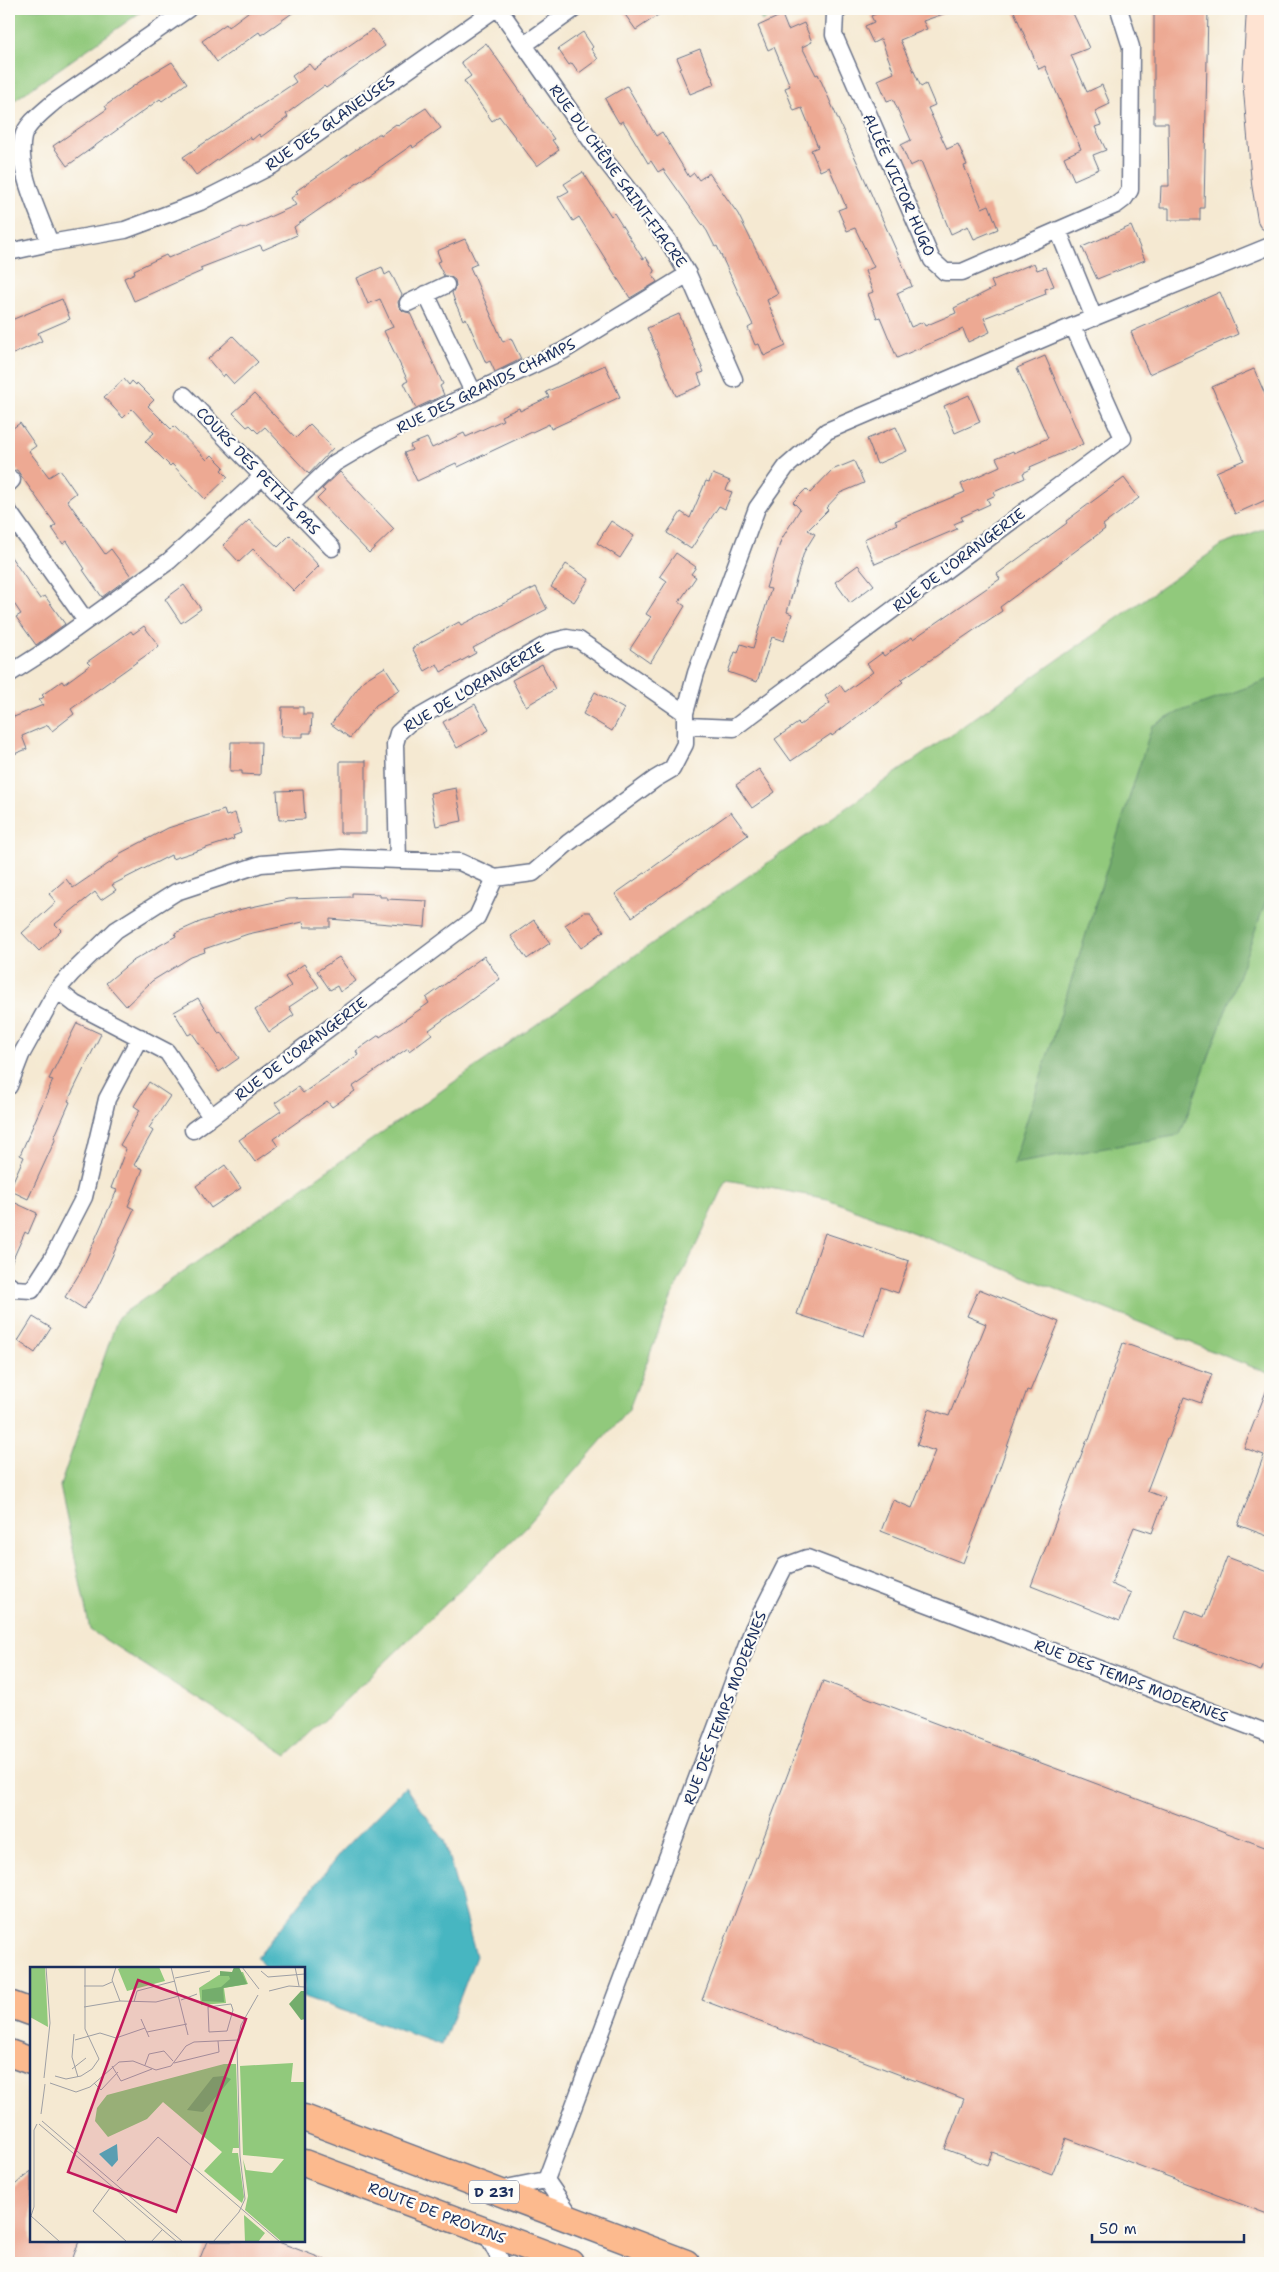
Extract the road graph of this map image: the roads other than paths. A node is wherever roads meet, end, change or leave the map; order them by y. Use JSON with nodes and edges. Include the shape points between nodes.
{"nodes":[{"id":1,"x":188,"y":9,"type":"edge"},
{"id":2,"x":497,"y":9,"type":"edge"},
{"id":3,"x":574,"y":9,"type":"edge"},
{"id":4,"x":840,"y":9,"type":"edge"},
{"id":5,"x":1119,"y":9,"type":"edge"},
{"id":6,"x":1259,"y":9,"type":"edge"},
{"id":7,"x":524,"y":45,"type":"junction"},
{"id":8,"x":1270,"y":219,"type":"edge"},
{"id":9,"x":1058,"y":230,"type":"junction"},
{"id":10,"x":50,"y":243,"type":"junction"},
{"id":11,"x":1270,"y":246,"type":"edge"},
{"id":12,"x":9,"y":252,"type":"edge"},
{"id":13,"x":688,"y":274,"type":"junction"},
{"id":14,"x":446,"y":285,"type":"dead end"},
{"id":15,"x":426,"y":294,"type":"junction"},
{"id":16,"x":408,"y":303,"type":"dead end"},
{"id":17,"x":1094,"y":318,"type":"junction"},
{"id":18,"x":1073,"y":326,"type":"junction"},
{"id":19,"x":734,"y":379,"type":"dead end"},
{"id":20,"x":473,"y":392,"type":"junction"},
{"id":21,"x":184,"y":395,"type":"dead end"},
{"id":22,"x":263,"y":476,"type":"junction"},
{"id":23,"x":291,"y":505,"type":"junction"},
{"id":24,"x":9,"y":512,"type":"edge"},
{"id":25,"x":332,"y":548,"type":"dead end"},
{"id":26,"x":86,"y":621,"type":"junction"},
{"id":27,"x":9,"y":674,"type":"edge"},
{"id":28,"x":686,"y":719,"type":"junction"},
{"id":29,"x":398,"y":860,"type":"junction"},
{"id":30,"x":495,"y":878,"type":"junction"},
{"id":31,"x":57,"y":990,"type":"junction"},
{"id":32,"x":140,"y":1037,"type":"junction"},
{"id":33,"x":9,"y":1086,"type":"edge"},
{"id":34,"x":212,"y":1116,"type":"junction"},
{"id":35,"x":193,"y":1130,"type":"dead end"},
{"id":36,"x":9,"y":1286,"type":"edge"},
{"id":37,"x":1270,"y":1734,"type":"edge"},
{"id":38,"x":9,"y":2004,"type":"edge"},
{"id":39,"x":30,"y":2012,"type":"edge"},
{"id":40,"x":9,"y":2053,"type":"edge"},
{"id":41,"x":30,"y":2061,"type":"edge"},
{"id":42,"x":305,"y":2118,"type":"edge"},
{"id":43,"x":305,"y":2163,"type":"edge"},
{"id":44,"x":546,"y":2180,"type":"junction"},
{"id":45,"x":498,"y":2193,"type":"junction"},
{"id":46,"x":574,"y":2222,"type":"junction"},
{"id":47,"x":485,"y":2231,"type":"junction"},
{"id":48,"x":557,"y":2262,"type":"edge"},
{"id":49,"x":502,"y":2263,"type":"edge"},
{"id":50,"x":686,"y":2263,"type":"edge"}],
"edges":[{"from":1,"to":10,"type":"street","via":[[54,102],[35,119],[23,136],[22,163]]},
{"from":2,"to":7,"type":"street","name":"RUE DU CHÊNE SAINT-FIACRE"},
{"from":2,"to":10,"type":"street","name":"RUE DES GLANEUSES","via":[[273,166],[200,202],[124,230]]},
{"from":3,"to":7,"type":"street"},
{"from":4,"to":9,"type":"street","name":"ALLÉE VICTOR HUGO","via":[[835,14],[834,35],[932,260],[945,272],[962,272]]},
{"from":5,"to":9,"type":"street","name":"ALLÉE VICTOR HUGO","via":[[1131,47],[1130,190],[1116,206]]},
{"from":6,"to":8,"type":"main road","via":[[1256,79]]},
{"from":7,"to":13,"type":"street","name":"RUE DU CHÊNE SAINT-FIACRE","via":[[601,155],[667,239]]},
{"from":9,"to":17,"type":"street"},
{"from":10,"to":12,"type":"street","name":"RUE DES GLANEUSES"},
{"from":11,"to":17,"type":"street"},
{"from":13,"to":19,"type":"street","name":"RUE DU CHÊNE SAINT-FIACRE"},
{"from":13,"to":20,"type":"street","name":"RUE DES GRANDS CHAMPS","via":[[563,352]]},
{"from":14,"to":15,"type":"street"},
{"from":15,"to":16,"type":"street"},
{"from":15,"to":20,"type":"street"},
{"from":17,"to":18,"type":"street"},
{"from":18,"to":28,"type":"street","via":[[828,431],[786,467],[757,508],[696,673]]},
{"from":18,"to":28,"type":"street","name":"RUE DE L'ORANGERIE","via":[[1123,438],[734,728]]},
{"from":20,"to":23,"type":"street","name":"RUE DES GRANDS CHAMPS","via":[[384,434],[335,463]]},
{"from":21,"to":22,"type":"street","name":"COURS DES PETITS PAS"},
{"from":22,"to":23,"type":"street","name":"COURS DES PETITS PAS"},
{"from":22,"to":26,"type":"street","via":[[169,561]]},
{"from":23,"to":25,"type":"street","name":"COURS DES PETITS PAS"},
{"from":24,"to":26,"type":"street"},
{"from":26,"to":27,"type":"street"},
{"from":28,"to":29,"type":"street","name":"RUE DE L'ORANGERIE","via":[[579,640],[567,638],[551,642],[409,723],[398,733],[395,744]]},
{"from":28,"to":30,"type":"street","via":[[685,744],[672,769],[568,843],[533,873]]},
{"from":29,"to":30,"type":"street","via":[[460,862]]},
{"from":29,"to":31,"type":"street","via":[[342,858],[261,864],[176,892],[116,930]]},
{"from":30,"to":34,"type":"street","name":"RUE DE L'ORANGERIE","via":[[477,916]]},
{"from":31,"to":32,"type":"street","via":[[75,1004]]},
{"from":31,"to":33,"type":"street","via":[[21,1055]]},
{"from":32,"to":34,"type":"street","via":[[167,1052]]},
{"from":32,"to":36,"type":"street","via":[[107,1099],[84,1197],[52,1258],[32,1290]]},
{"from":34,"to":35,"type":"street","name":"RUE DE L'ORANGERIE"},
{"from":37,"to":44,"type":"street","name":"RUE DES TEMPS MODERNES","via":[[807,1558],[785,1566],[753,1629]]},
{"from":38,"to":39,"type":"main road"},
{"from":40,"to":41,"type":"main road"},
{"from":42,"to":45,"type":"main road","number":"D 231"},
{"from":43,"to":47,"type":"main road","name":"ROUTE DE PROVINS","number":"D 231"},
{"from":44,"to":45,"type":"street"},
{"from":44,"to":46,"type":"street"},
{"from":45,"to":46,"type":"main road","number":"D 231"},
{"from":46,"to":50,"type":"main road","number":"D 231"},
{"from":47,"to":48,"type":"main road","name":"ROUTE DE PROVINS","number":"D 231"},
{"from":47,"to":49,"type":"street"}]}
